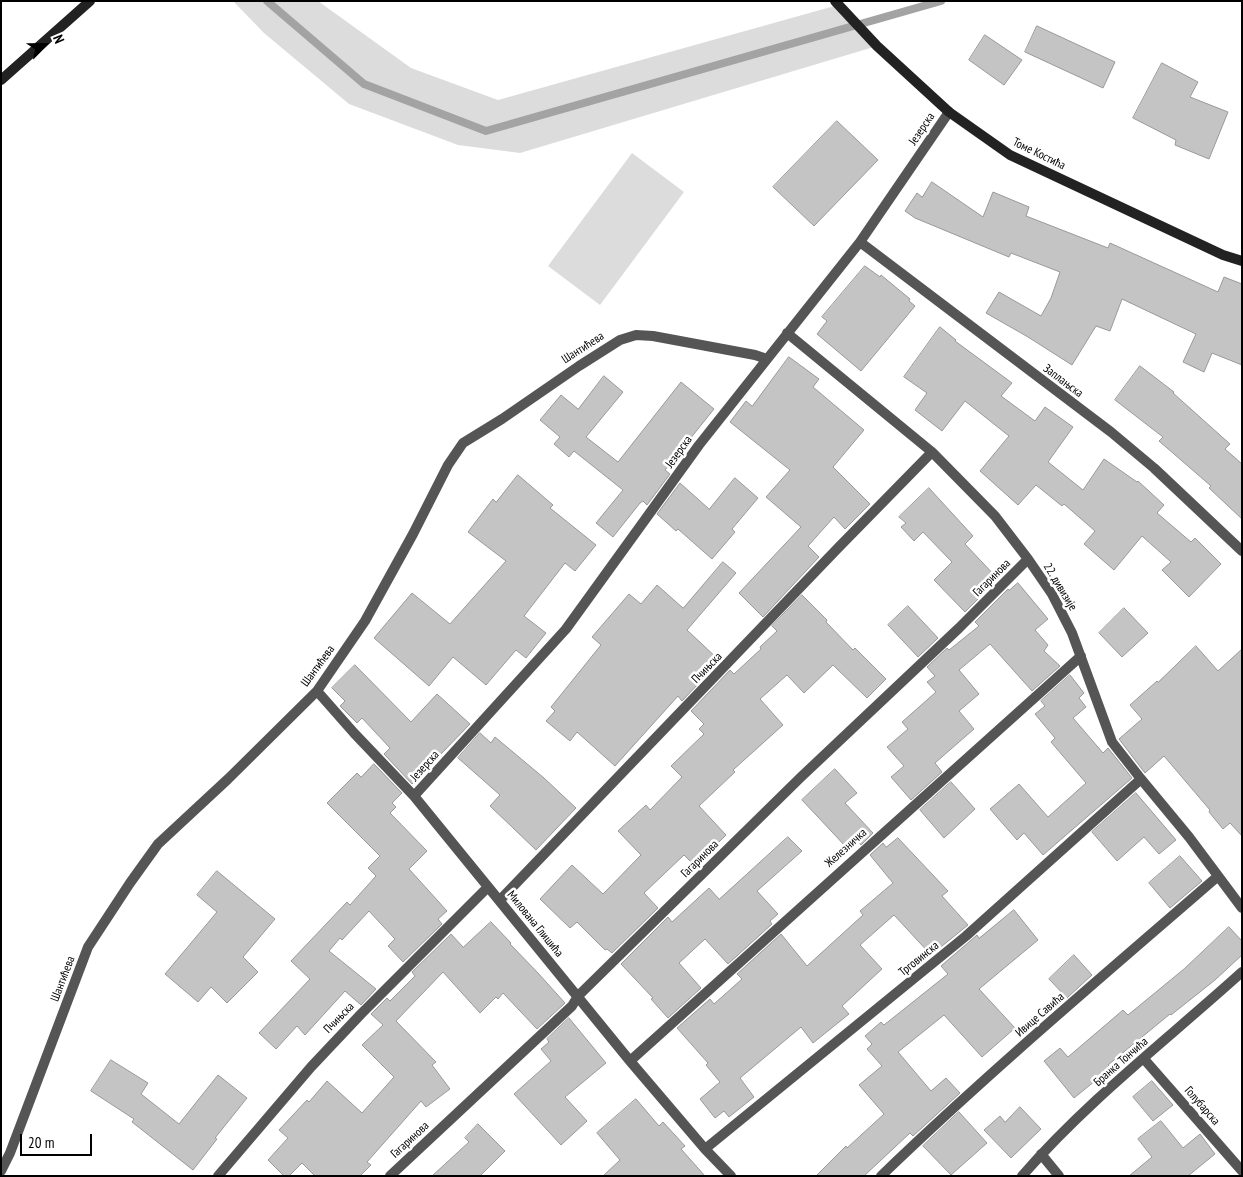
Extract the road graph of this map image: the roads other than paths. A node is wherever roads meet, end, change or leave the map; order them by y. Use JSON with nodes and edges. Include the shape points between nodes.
{"nodes":[{"id":1,"x":90,"y":1,"type":"edge"},
{"id":2,"x":835,"y":1,"type":"edge"},
{"id":3,"x":1,"y":80,"type":"edge"},
{"id":4,"x":949,"y":112,"type":"junction"},
{"id":5,"x":860,"y":242,"type":"junction"},
{"id":6,"x":1242,"y":261,"type":"edge"},
{"id":7,"x":787,"y":333,"type":"junction"},
{"id":8,"x":767,"y":359,"type":"junction"},
{"id":9,"x":932,"y":452,"type":"junction"},
{"id":10,"x":1242,"y":551,"type":"edge"},
{"id":11,"x":1028,"y":559,"type":"junction"},
{"id":12,"x":1081,"y":656,"type":"junction"},
{"id":13,"x":317,"y":692,"type":"junction"},
{"id":14,"x":1141,"y":779,"type":"junction"},
{"id":15,"x":414,"y":796,"type":"junction"},
{"id":16,"x":1217,"y":877,"type":"junction"},
{"id":17,"x":488,"y":887,"type":"junction"},
{"id":18,"x":500,"y":900,"type":"junction"},
{"id":19,"x":1242,"y":908,"type":"edge"},
{"id":20,"x":1242,"y":972,"type":"edge"},
{"id":21,"x":578,"y":996,"type":"junction"},
{"id":22,"x":1144,"y":1059,"type":"junction"},
{"id":23,"x":630,"y":1061,"type":"junction"},
{"id":24,"x":705,"y":1149,"type":"junction"},
{"id":25,"x":1041,"y":1154,"type":"junction"},
{"id":26,"x":1,"y":1171,"type":"edge"},
{"id":27,"x":1242,"y":1171,"type":"edge"},
{"id":28,"x":218,"y":1176,"type":"edge"},
{"id":29,"x":390,"y":1176,"type":"edge"},
{"id":30,"x":731,"y":1176,"type":"edge"},
{"id":31,"x":881,"y":1176,"type":"edge"},
{"id":32,"x":1022,"y":1176,"type":"edge"},
{"id":33,"x":1059,"y":1176,"type":"edge"}],
"edges":[{"from":1,"to":3,"type":"street"},
{"from":2,"to":4,"type":"street","name":"Томе Костића","via":[[869,38]]},
{"from":4,"to":5,"type":"street","name":"Језерска"},
{"from":4,"to":6,"type":"street","name":"Томе Костића","via":[[1010,156]]},
{"from":5,"to":7,"type":"street","name":"Језерска"},
{"from":5,"to":10,"type":"street","name":"Заплањска","via":[[1110,432],[1154,468]]},
{"from":7,"to":8,"type":"street","name":"Језерска"},
{"from":7,"to":9,"type":"street","name":"22. дивизије"},
{"from":8,"to":13,"type":"street","name":"Шантићева","via":[[755,354],[636,335],[620,340],[463,443],[448,465],[365,621]]},
{"from":8,"to":15,"type":"street","name":"Језерска","via":[[699,445],[566,629]]},
{"from":9,"to":11,"type":"street","name":"22. дивизије","via":[[995,516]]},
{"from":9,"to":18,"type":"street","name":"Пчињска"},
{"from":11,"to":12,"type":"street","name":"22. дивизије","via":[[1052,594]]},
{"from":11,"to":21,"type":"street","name":"Гагаринова"},
{"from":12,"to":14,"type":"street","name":"22. дивизије","via":[[1112,742]]},
{"from":12,"to":23,"type":"street","name":"Железничка"},
{"from":13,"to":15,"type":"street","name":"Милована Глишића"},
{"from":13,"to":26,"type":"street","name":"Шантићева","via":[[158,844],[130,883],[88,948]]},
{"from":14,"to":16,"type":"street","name":"22. дивизије"},
{"from":14,"to":24,"type":"street","name":"Трговинска","via":[[966,936]]},
{"from":15,"to":17,"type":"street","name":"Милована Глишића"},
{"from":16,"to":19,"type":"street","name":"22. дивизије"},
{"from":16,"to":31,"type":"street","name":"Ивице Савића","via":[[1048,1024]]},
{"from":17,"to":18,"type":"street","name":"Милована Глишића"},
{"from":17,"to":28,"type":"street","name":"Пчињска","via":[[311,1066]]},
{"from":18,"to":21,"type":"street","name":"Милована Глишића"},
{"from":20,"to":22,"type":"street","name":"Бранка Тончића"},
{"from":21,"to":23,"type":"street","name":"Милована Глишића"},
{"from":21,"to":29,"type":"street","name":"Гагаринова","via":[[572,1006]]},
{"from":22,"to":25,"type":"street","name":"Бранка Тончића"},
{"from":22,"to":27,"type":"street","name":"Голубарска"},
{"from":23,"to":24,"type":"street","name":"Милована Глишића"},
{"from":24,"to":30,"type":"street","name":"Милована Глишића"},
{"from":25,"to":32,"type":"street","name":"Бранка Тончића"},
{"from":25,"to":33,"type":"street"}]}
